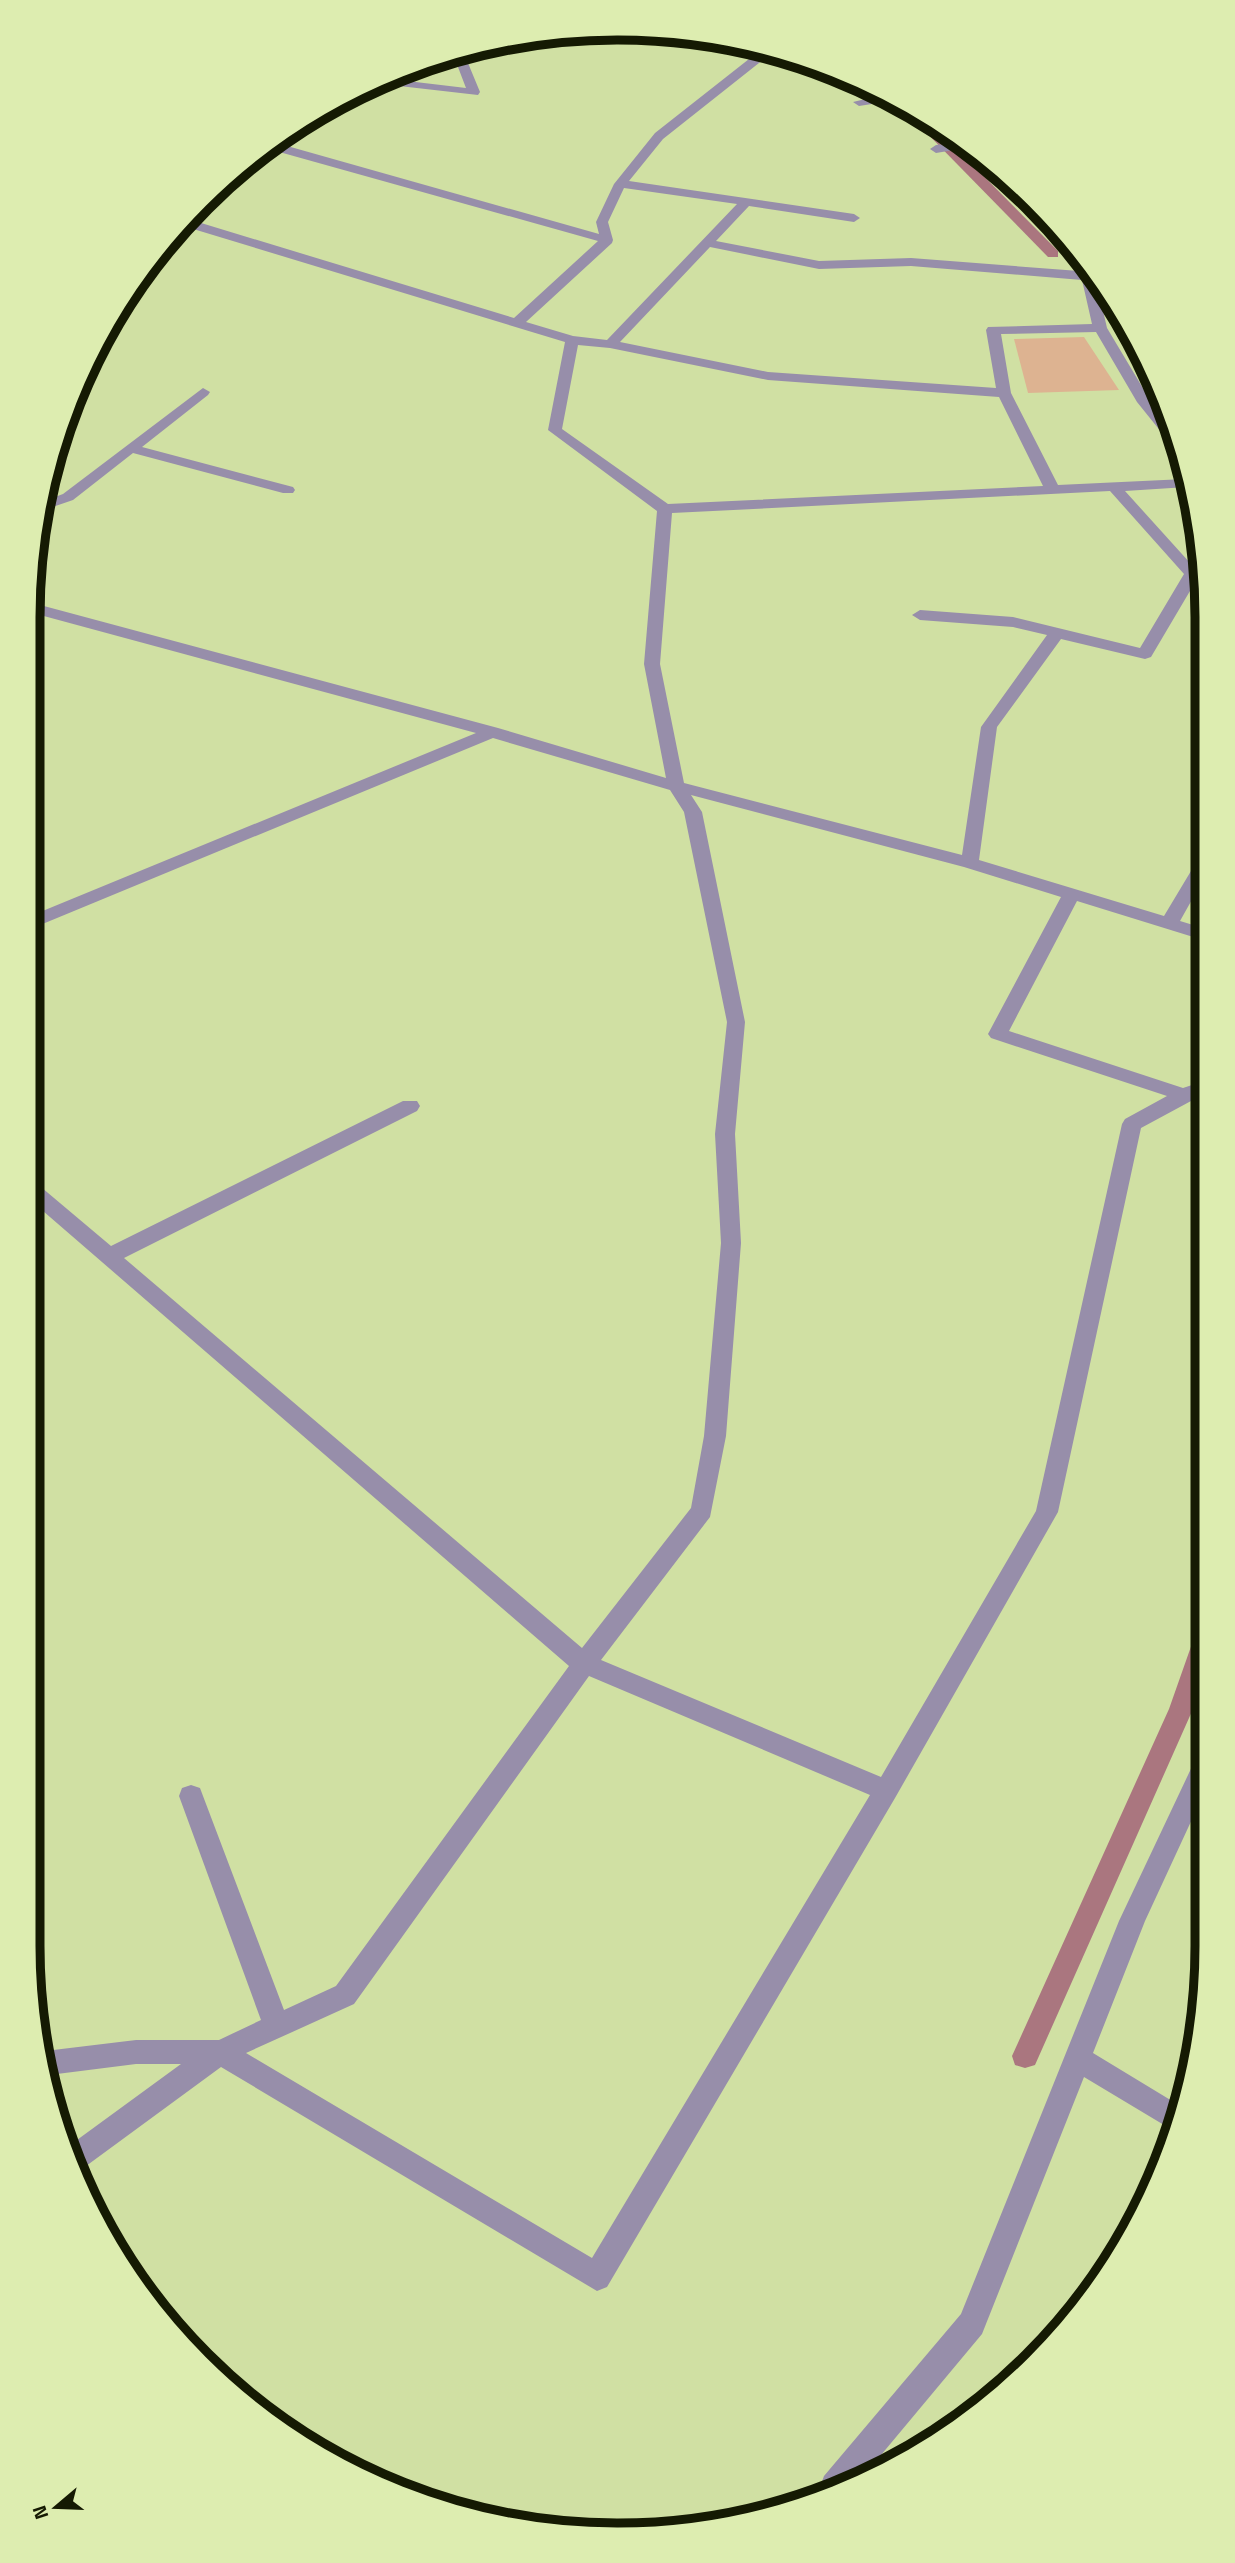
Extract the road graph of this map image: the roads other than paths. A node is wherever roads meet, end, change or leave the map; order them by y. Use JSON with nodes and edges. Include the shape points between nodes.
{"nodes":[{"id":1,"x":758,"y":58,"type":"edge"},
{"id":2,"x":462,"y":62,"type":"edge"},
{"id":3,"x":399,"y":83,"type":"edge"},
{"id":4,"x":874,"y":100,"type":"edge"},
{"id":5,"x":859,"y":102,"type":"dead end"},
{"id":6,"x":951,"y":147,"type":"edge"},
{"id":7,"x":282,"y":149,"type":"edge"},
{"id":8,"x":936,"y":149,"type":"dead end"},
{"id":9,"x":620,"y":184,"type":"junction"},
{"id":10,"x":746,"y":202,"type":"junction"},
{"id":11,"x":854,"y":218,"type":"dead end"},
{"id":12,"x":194,"y":225,"type":"edge"},
{"id":13,"x":607,"y":240,"type":"junction"},
{"id":14,"x":707,"y":243,"type":"junction"},
{"id":15,"x":1082,"y":276,"type":"edge"},
{"id":16,"x":1091,"y":288,"type":"edge"},
{"id":17,"x":517,"y":323,"type":"junction"},
{"id":18,"x":1100,"y":328,"type":"junction"},
{"id":19,"x":572,"y":340,"type":"junction"},
{"id":20,"x":610,"y":344,"type":"junction"},
{"id":21,"x":203,"y":392,"type":"dead end"},
{"id":22,"x":1004,"y":393,"type":"junction"},
{"id":23,"x":1160,"y":422,"type":"edge"},
{"id":24,"x":130,"y":448,"type":"junction"},
{"id":25,"x":1179,"y":483,"type":"edge"},
{"id":26,"x":1114,"y":487,"type":"junction"},
{"id":27,"x":1052,"y":488,"type":"junction"},
{"id":28,"x":288,"y":490,"type":"dead end"},
{"id":29,"x":51,"y":503,"type":"edge"},
{"id":30,"x":665,"y":509,"type":"junction"},
{"id":31,"x":40,"y":610,"type":"edge"},
{"id":32,"x":920,"y":615,"type":"dead end"},
{"id":33,"x":1057,"y":633,"type":"junction"},
{"id":34,"x":492,"y":732,"type":"junction"},
{"id":35,"x":676,"y":786,"type":"junction"},
{"id":36,"x":970,"y":863,"type":"junction"},
{"id":37,"x":1195,"y":879,"type":"edge"},
{"id":38,"x":1071,"y":895,"type":"junction"},
{"id":39,"x":40,"y":919,"type":"edge"},
{"id":40,"x":1169,"y":924,"type":"junction"},
{"id":41,"x":1195,"y":932,"type":"edge"},
{"id":42,"x":1194,"y":1091,"type":"edge"},
{"id":43,"x":410,"y":1106,"type":"dead end"},
{"id":44,"x":40,"y":1197,"type":"edge"},
{"id":45,"x":109,"y":1256,"type":"junction"},
{"id":46,"x":584,"y":1664,"type":"junction"},
{"id":47,"x":886,"y":1790,"type":"junction"},
{"id":48,"x":1195,"y":1790,"type":"edge"},
{"id":49,"x":191,"y":1796,"type":"dead end"},
{"id":50,"x":277,"y":2026,"type":"junction"},
{"id":51,"x":220,"y":2052,"type":"junction"},
{"id":52,"x":1077,"y":2059,"type":"junction"},
{"id":53,"x":52,"y":2062,"type":"edge"},
{"id":54,"x":1169,"y":2115,"type":"edge"},
{"id":55,"x":80,"y":2154,"type":"edge"},
{"id":56,"x":844,"y":2476,"type":"edge"}],
"edges":[{"from":1,"to":9,"type":"street","via":[[659,136]]},
{"from":2,"to":3,"type":"street","via":[[474,92]]},
{"from":4,"to":5,"type":"street"},
{"from":6,"to":8,"type":"street"},
{"from":7,"to":13,"type":"street"},
{"from":9,"to":10,"type":"street"},
{"from":9,"to":13,"type":"street","via":[[602,222]]},
{"from":10,"to":11,"type":"street"},
{"from":10,"to":14,"type":"street"},
{"from":12,"to":17,"type":"street"},
{"from":13,"to":17,"type":"street"},
{"from":14,"to":15,"type":"street","via":[[819,265],[911,262]]},
{"from":14,"to":20,"type":"street"},
{"from":16,"to":18,"type":"street"},
{"from":17,"to":19,"type":"street"},
{"from":18,"to":22,"type":"street","via":[[993,330]]},
{"from":18,"to":23,"type":"street"},
{"from":19,"to":20,"type":"street"},
{"from":19,"to":30,"type":"street","via":[[555,430]]},
{"from":20,"to":22,"type":"street","via":[[768,376]]},
{"from":21,"to":24,"type":"street"},
{"from":22,"to":27,"type":"street"},
{"from":24,"to":28,"type":"street"},
{"from":24,"to":29,"type":"street","via":[[68,497]]},
{"from":25,"to":26,"type":"street"},
{"from":26,"to":27,"type":"street"},
{"from":26,"to":33,"type":"street","via":[[1192,574],[1145,654]]},
{"from":27,"to":30,"type":"street"},
{"from":30,"to":35,"type":"street","via":[[652,664]]},
{"from":31,"to":34,"type":"street"},
{"from":32,"to":33,"type":"street","via":[[1013,622]]},
{"from":33,"to":36,"type":"street","via":[[989,727]]},
{"from":34,"to":35,"type":"street"},
{"from":34,"to":39,"type":"street"},
{"from":35,"to":36,"type":"street"},
{"from":35,"to":46,"type":"street","via":[[694,812],[736,1021],[725,1134],[731,1243],[715,1436],[702,1511]]},
{"from":36,"to":38,"type":"street"},
{"from":37,"to":40,"type":"street"},
{"from":38,"to":40,"type":"street"},
{"from":38,"to":42,"type":"street","via":[[998,1034]]},
{"from":40,"to":41,"type":"street"},
{"from":42,"to":47,"type":"street","via":[[1132,1124],[1047,1512]]},
{"from":43,"to":45,"type":"street"},
{"from":44,"to":45,"type":"street"},
{"from":45,"to":46,"type":"street"},
{"from":46,"to":47,"type":"street"},
{"from":46,"to":50,"type":"street","via":[[345,1995]]},
{"from":47,"to":51,"type":"street","via":[[597,2277]]},
{"from":48,"to":52,"type":"street","via":[[1132,1921]]},
{"from":49,"to":50,"type":"street"},
{"from":50,"to":51,"type":"street"},
{"from":51,"to":53,"type":"street","via":[[136,2052]]},
{"from":51,"to":55,"type":"street"},
{"from":52,"to":54,"type":"street"},
{"from":52,"to":56,"type":"street","via":[[972,2324]]}]}
